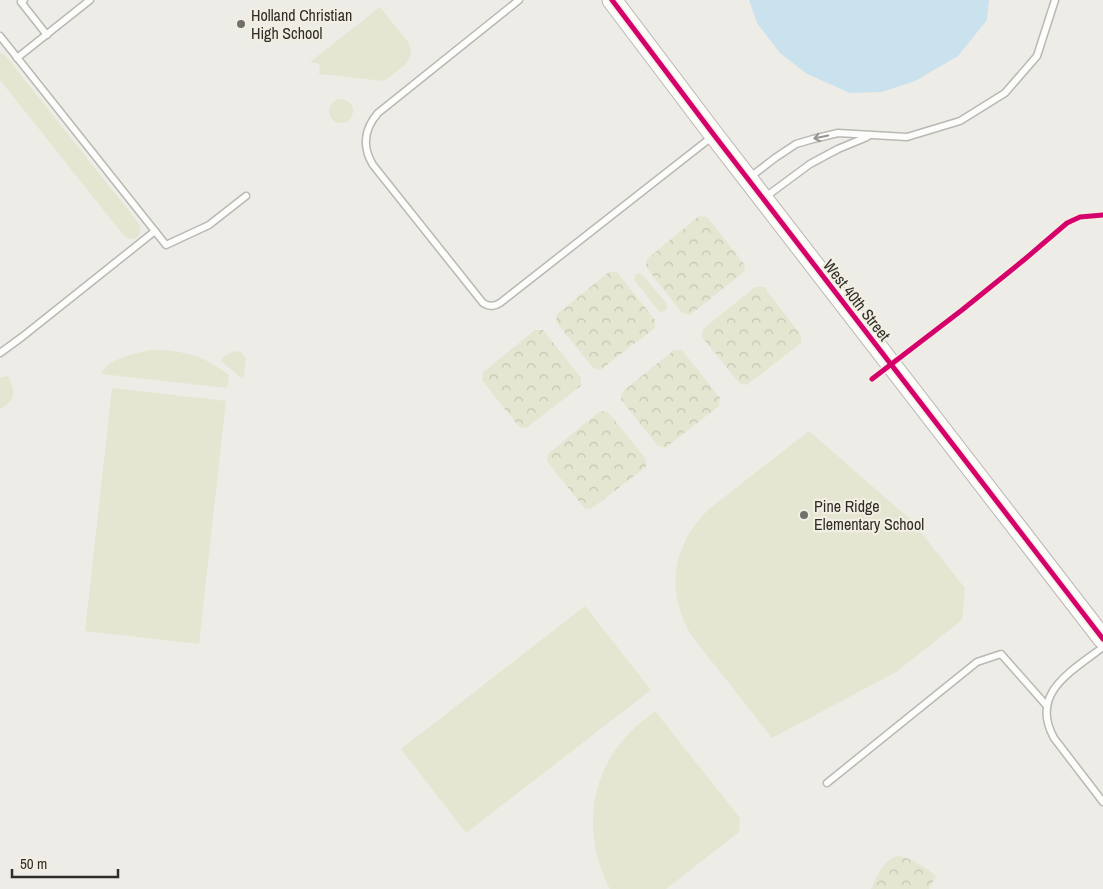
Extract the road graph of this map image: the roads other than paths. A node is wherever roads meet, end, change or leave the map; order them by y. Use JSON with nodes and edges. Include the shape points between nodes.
{"nodes":[{"id":1,"x":24,"y":0,"type":"edge"},
{"id":2,"x":90,"y":0,"type":"edge"},
{"id":3,"x":519,"y":0,"type":"edge"},
{"id":4,"x":612,"y":0,"type":"edge"},
{"id":5,"x":1055,"y":0,"type":"edge"},
{"id":6,"x":47,"y":34,"type":"junction"},
{"id":7,"x":1,"y":39,"type":"edge"},
{"id":8,"x":17,"y":58,"type":"junction"},
{"id":9,"x":714,"y":135,"type":"junction"},
{"id":10,"x":869,"y":136,"type":"junction"},
{"id":11,"x":748,"y":178,"type":"junction"},
{"id":12,"x":246,"y":196,"type":"dead end"},
{"id":13,"x":763,"y":198,"type":"junction"},
{"id":14,"x":155,"y":231,"type":"junction"},
{"id":15,"x":0,"y":353,"type":"edge"},
{"id":16,"x":1103,"y":639,"type":"edge"},
{"id":17,"x":1103,"y":647,"type":"edge"},
{"id":18,"x":1047,"y":706,"type":"junction"},
{"id":19,"x":828,"y":783,"type":"dead end"},
{"id":20,"x":1103,"y":802,"type":"edge"}],
"edges":[{"from":1,"to":6,"type":"lane","via":[[21,2]]},
{"from":2,"to":6,"type":"lane"},
{"from":3,"to":9,"type":"lane","via":[[378,113],[369,126],[366,139],[373,165],[483,303],[489,306],[500,304]]},
{"from":4,"to":9,"type":"street","name":"West 40th Street"},
{"from":5,"to":10,"type":"lane","via":[[1037,56],[1005,93],[960,121],[907,137]]},
{"from":6,"to":8,"type":"lane"},
{"from":7,"to":8,"type":"lane"},
{"from":8,"to":14,"type":"lane"},
{"from":9,"to":11,"type":"street","name":"West 40th Street"},
{"from":10,"to":11,"type":"lane","one_way":true,"via":[[838,134],[796,144]]},
{"from":10,"to":13,"type":"lane","via":[[810,164]]},
{"from":11,"to":13,"type":"street","name":"West 40th Street"},
{"from":12,"to":14,"type":"lane","via":[[209,224],[166,245]]},
{"from":13,"to":16,"type":"street","name":"West 40th Street"},
{"from":14,"to":15,"type":"lane"},
{"from":17,"to":18,"type":"lane","via":[[1059,682]]},
{"from":18,"to":19,"type":"lane","via":[[1000,654],[977,662]]},
{"from":18,"to":20,"type":"lane","via":[[1049,731]]}]}
